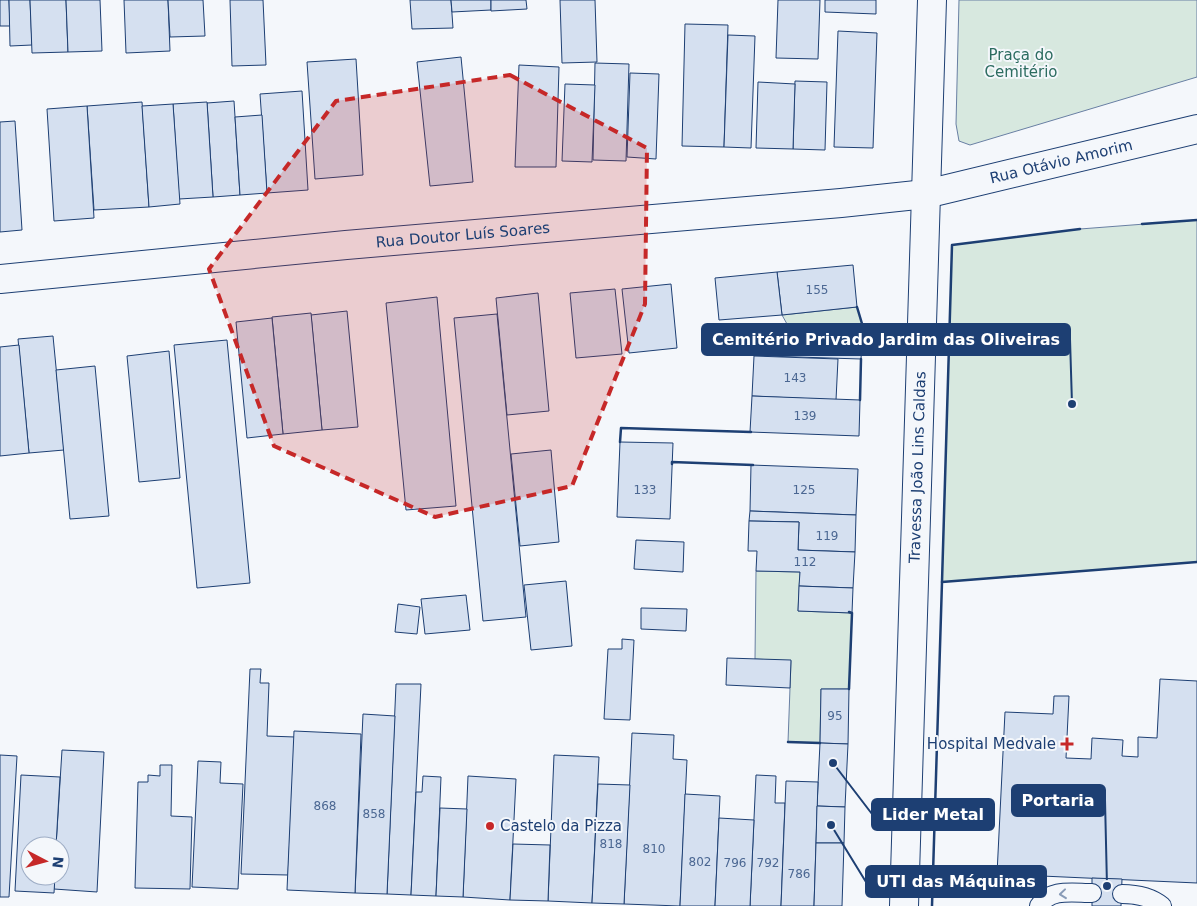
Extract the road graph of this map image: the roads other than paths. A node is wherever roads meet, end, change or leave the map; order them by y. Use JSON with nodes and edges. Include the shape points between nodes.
{"nodes":[{"id":1,"x":932,"y":0,"type":"edge"},
{"id":2,"x":1197,"y":129,"type":"edge"},
{"id":3,"x":926,"y":194,"type":"junction"},
{"id":4,"x":0,"y":279,"type":"edge"},
{"id":5,"x":1092,"y":893,"type":"dead end"},
{"id":6,"x":1122,"y":894,"type":"dead end"},
{"id":7,"x":904,"y":906,"type":"edge"},
{"id":8,"x":1039,"y":906,"type":"edge"},
{"id":9,"x":1162,"y":906,"type":"edge"}],
"edges":[{"from":1,"to":3,"type":"street","name":"Travessa João Lins Caldas"},
{"from":2,"to":3,"type":"street","name":"Rua Otávio Amorim"},
{"from":3,"to":4,"type":"street","name":"Rua Doutor Luís Soares"},
{"from":3,"to":7,"type":"street","name":"Travessa João Lins Caldas"},
{"from":5,"to":8,"type":"lane","one_way":true,"via":[[1060,892],[1043,899]]},
{"from":6,"to":9,"type":"lane","via":[[1136,894]]}]}
